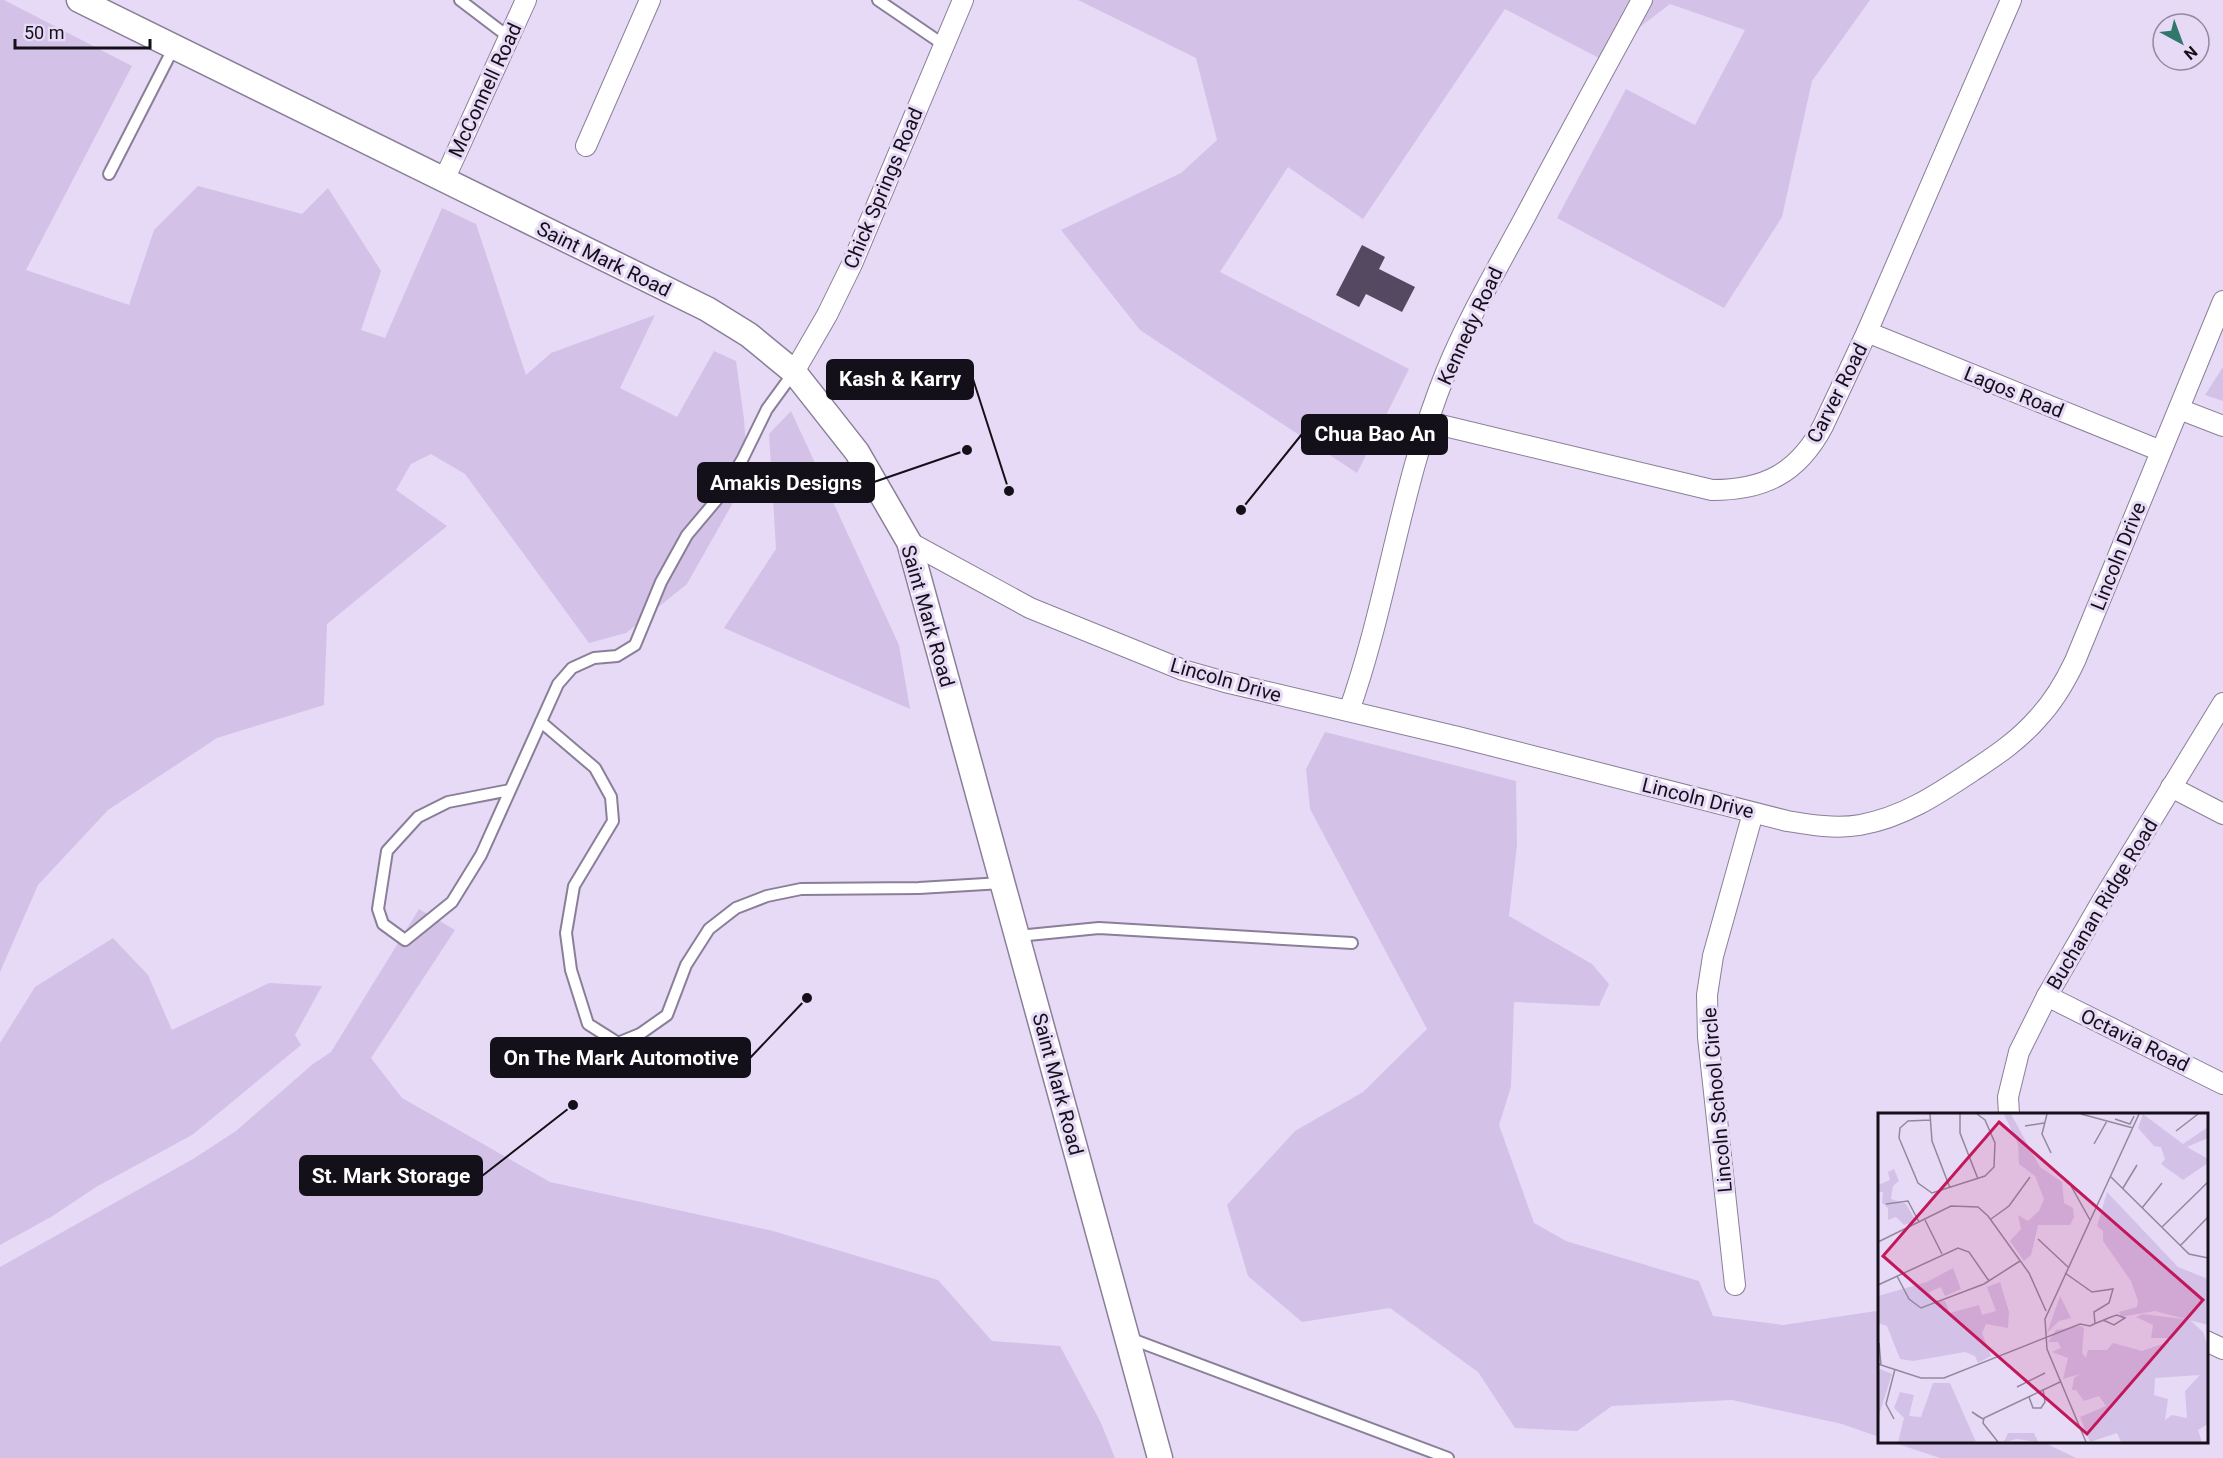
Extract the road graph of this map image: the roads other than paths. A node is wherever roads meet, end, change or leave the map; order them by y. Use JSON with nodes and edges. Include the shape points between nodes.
{"nodes":[{"id":1,"x":79,"y":0,"type":"edge"},
{"id":2,"x":460,"y":0,"type":"edge"},
{"id":3,"x":526,"y":0,"type":"edge"},
{"id":4,"x":878,"y":0,"type":"edge"},
{"id":5,"x":963,"y":0,"type":"edge"},
{"id":6,"x":1642,"y":0,"type":"edge"},
{"id":7,"x":2011,"y":0,"type":"edge"},
{"id":8,"x":648,"y":1,"type":"edge"},
{"id":9,"x":510,"y":38,"type":"junction"},
{"id":10,"x":944,"y":45,"type":"junction"},
{"id":11,"x":174,"y":47,"type":"junction"},
{"id":12,"x":586,"y":146,"type":"dead end"},
{"id":13,"x":109,"y":174,"type":"dead end"},
{"id":14,"x":444,"y":180,"type":"junction"},
{"id":15,"x":2223,"y":301,"type":"edge"},
{"id":16,"x":1867,"y":332,"type":"junction"},
{"id":17,"x":794,"y":372,"type":"junction"},
{"id":18,"x":2179,"y":409,"type":"junction"},
{"id":19,"x":1428,"y":422,"type":"junction"},
{"id":20,"x":2223,"y":426,"type":"edge"},
{"id":21,"x":2161,"y":451,"type":"junction"},
{"id":22,"x":909,"y":542,"type":"junction"},
{"id":23,"x":2223,"y":703,"type":"edge"},
{"id":24,"x":1348,"y":711,"type":"junction"},
{"id":25,"x":541,"y":722,"type":"junction"},
{"id":26,"x":2171,"y":787,"type":"junction"},
{"id":27,"x":510,"y":790,"type":"junction"},
{"id":28,"x":1753,"y":813,"type":"junction"},
{"id":29,"x":2223,"y":814,"type":"edge"},
{"id":30,"x":1002,"y":883,"type":"junction"},
{"id":31,"x":1018,"y":936,"type":"junction"},
{"id":32,"x":1352,"y":943,"type":"dead end"},
{"id":33,"x":2047,"y":996,"type":"junction"},
{"id":34,"x":2223,"y":1084,"type":"edge"},
{"id":35,"x":2009,"y":1113,"type":"edge"},
{"id":36,"x":1735,"y":1285,"type":"dead end"},
{"id":37,"x":1126,"y":1337,"type":"junction"},
{"id":38,"x":2208,"y":1342,"type":"edge"},
{"id":39,"x":2223,"y":1349,"type":"edge"},
{"id":40,"x":1160,"y":1458,"type":"edge"},
{"id":41,"x":1448,"y":1458,"type":"edge"}],
"edges":[{"from":1,"to":11,"type":"street","name":"Saint Mark Road"},
{"from":2,"to":9,"type":"lane"},
{"from":3,"to":9,"type":"street","name":"McConnell Road"},
{"from":4,"to":10,"type":"lane"},
{"from":5,"to":10,"type":"street","name":"Chick Springs Road"},
{"from":6,"to":19,"type":"street","name":"Kennedy Road","via":[[1474,311]]},
{"from":7,"to":16,"type":"street","name":"Carver Road"},
{"from":8,"to":12,"type":"street"},
{"from":9,"to":14,"type":"street","name":"McConnell Road"},
{"from":10,"to":17,"type":"street","name":"Chick Springs Road","via":[[852,264]]},
{"from":11,"to":13,"type":"lane"},
{"from":11,"to":14,"type":"street","name":"Saint Mark Road"},
{"from":14,"to":17,"type":"street","name":"Saint Mark Road","via":[[707,309],[749,335]]},
{"from":15,"to":18,"type":"street","name":"Lincoln Drive"},
{"from":16,"to":19,"type":"street","name":"Carver Road","via":[[1816,439],[1782,474],[1746,489],[1701,489]]},
{"from":16,"to":21,"type":"street","name":"Lagos Road"},
{"from":17,"to":22,"type":"street","name":"Saint Mark Road","via":[[856,453]]},
{"from":17,"to":25,"type":"lane","via":[[767,409],[719,497],[687,535],[661,582],[635,645],[617,656],[594,658],[572,668],[558,684]]},
{"from":18,"to":20,"type":"street"},
{"from":18,"to":21,"type":"street","name":"Lincoln Drive"},
{"from":19,"to":24,"type":"street","name":"Kennedy Road","via":[[1409,482],[1360,679]]},
{"from":21,"to":28,"type":"street","name":"Lincoln Drive","via":[[2066,680],[2020,736],[1934,797],[1896,815],[1840,826],[1812,825]]},
{"from":22,"to":24,"type":"street","name":"Lincoln Drive","via":[[1030,608],[1150,657],[1225,682]]},
{"from":22,"to":30,"type":"street","name":"Saint Mark Road"},
{"from":23,"to":26,"type":"street","name":"Buchanan Ridge Road"},
{"from":24,"to":28,"type":"street","name":"Lincoln Drive"},
{"from":25,"to":27,"type":"lane"},
{"from":25,"to":30,"type":"lane","via":[[595,768],[611,797],[613,821],[574,886],[566,933],[571,970],[588,1024],[618,1042],[640,1034],[667,1015],[686,965],[709,929],[736,908],[801,889]]},
{"from":26,"to":29,"type":"street"},
{"from":26,"to":33,"type":"street","name":"Buchanan Ridge Road"},
{"from":27,"to":27,"type":"lane","via":[[481,855],[452,903],[405,940],[383,924],[378,909],[387,851],[418,817],[448,802]]},
{"from":28,"to":36,"type":"street","name":"Lincoln School Circle","via":[[1713,956],[1707,995]]},
{"from":30,"to":31,"type":"street","name":"Saint Mark Road"},
{"from":31,"to":32,"type":"lane","via":[[1099,928]]},
{"from":31,"to":37,"type":"street","name":"Saint Mark Road"},
{"from":33,"to":34,"type":"street","name":"Octavia Road"},
{"from":33,"to":35,"type":"street","name":"Buchanan Ridge Road","via":[[2019,1052],[2008,1097]]},
{"from":37,"to":40,"type":"street","name":"Saint Mark Road"},
{"from":37,"to":41,"type":"lane"},
{"from":38,"to":39,"type":"street"}]}
